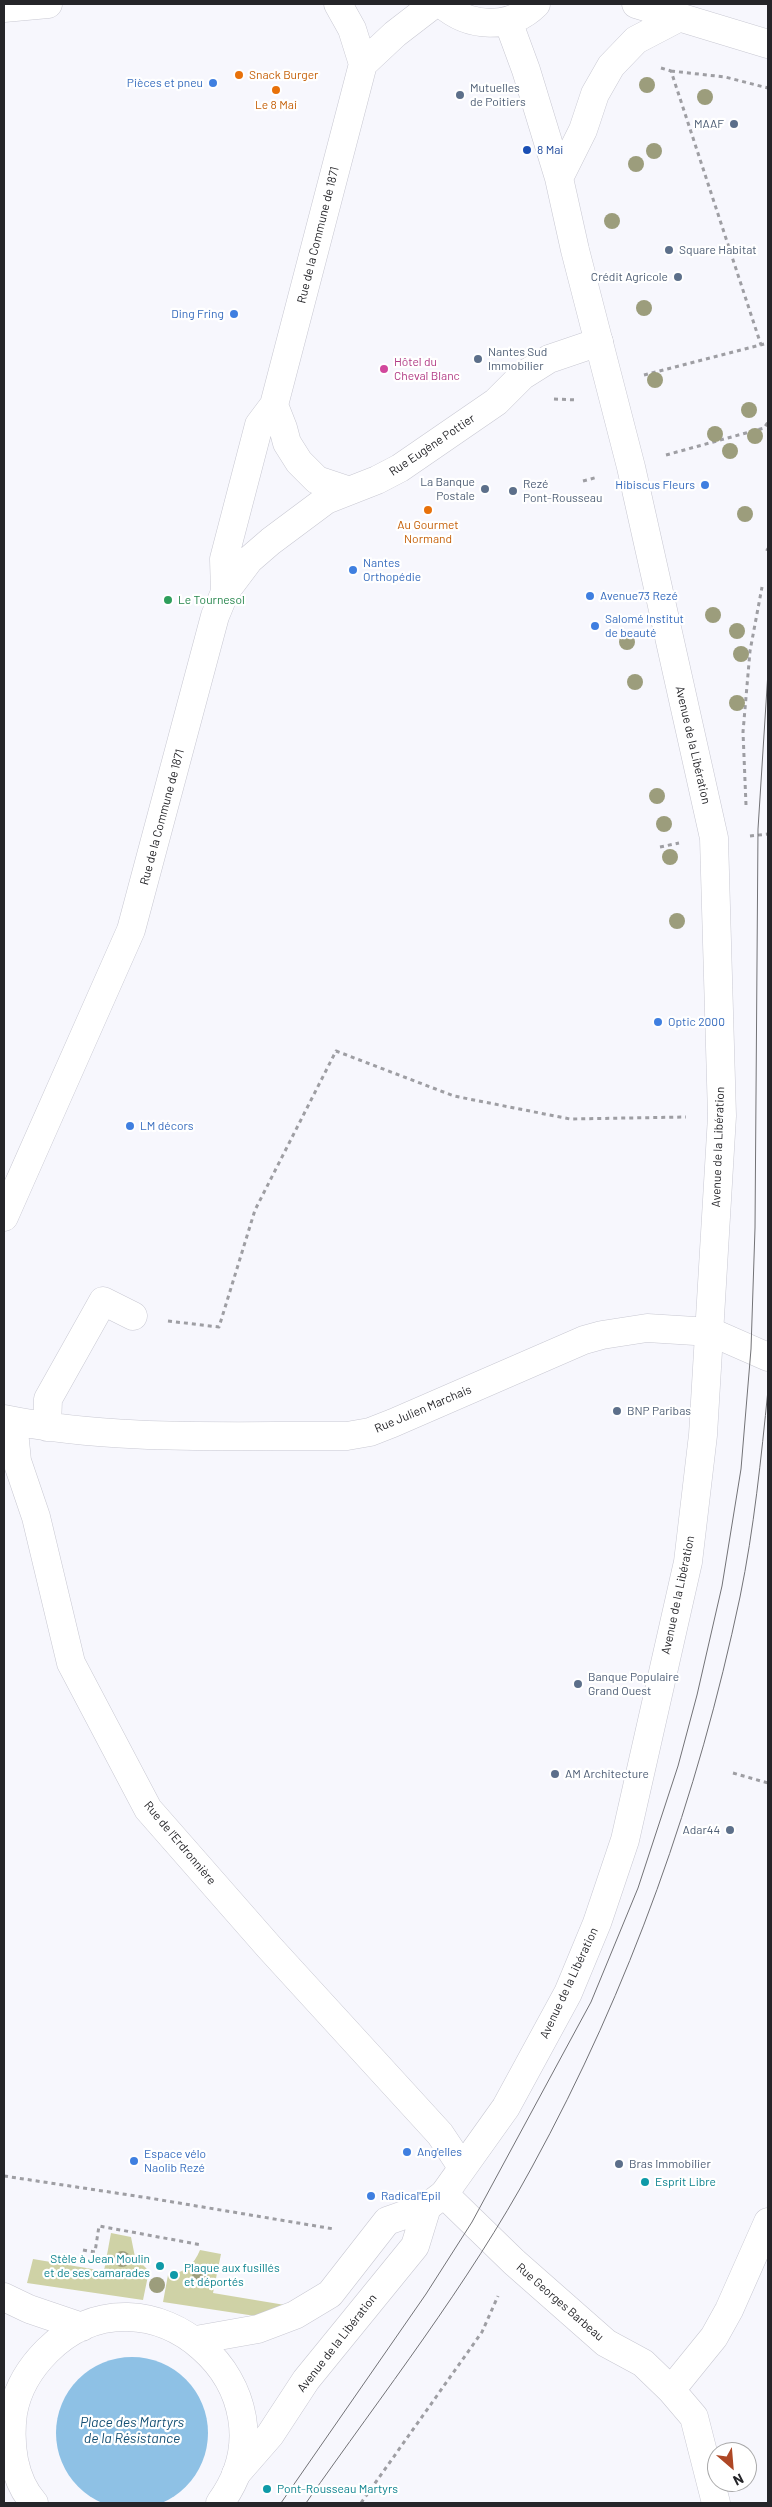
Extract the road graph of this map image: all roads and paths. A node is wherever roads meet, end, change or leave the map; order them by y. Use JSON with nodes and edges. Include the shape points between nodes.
{"nodes":[{"id":1,"x":48,"y":4,"type":"edge"},
{"id":2,"x":338,"y":4,"type":"edge"},
{"id":3,"x":434,"y":4,"type":"edge"},
{"id":4,"x":442,"y":4,"type":"edge"},
{"id":5,"x":536,"y":4,"type":"edge"},
{"id":6,"x":636,"y":4,"type":"edge"},
{"id":7,"x":4,"y":8,"type":"edge"},
{"id":8,"x":680,"y":17,"type":"junction"},
{"id":9,"x":508,"y":21,"type":"junction"},
{"id":10,"x":768,"y":44,"type":"edge"},
{"id":11,"x":363,"y":64,"type":"junction"},
{"id":12,"x":656,"y":66,"type":"dead end"},
{"id":13,"x":671,"y":71,"type":"junction"},
{"id":14,"x":768,"y":88,"type":"edge"},
{"id":15,"x":559,"y":178,"type":"junction"},
{"id":16,"x":599,"y":342,"type":"junction"},
{"id":17,"x":768,"y":343,"type":"edge"},
{"id":18,"x":761,"y":345,"type":"junction"},
{"id":19,"x":635,"y":377,"type":"dead end"},
{"id":20,"x":274,"y":406,"type":"junction"},
{"id":21,"x":768,"y":422,"type":"edge"},
{"id":22,"x":631,"y":467,"type":"junction"},
{"id":23,"x":583,"y":482,"type":"dead end"},
{"id":24,"x":347,"y":490,"type":"junction"},
{"id":25,"x":762,"y":587,"type":"dead end"},
{"id":26,"x":225,"y":592,"type":"junction"},
{"id":27,"x":746,"y":808,"type":"dead end"},
{"id":28,"x":722,"y":1116,"type":"junction"},
{"id":29,"x":4,"y":1216,"type":"edge"},
{"id":30,"x":133,"y":1316,"type":"joint"},
{"id":31,"x":711,"y":1332,"type":"junction"},
{"id":32,"x":768,"y":1357,"type":"edge"},
{"id":33,"x":8,"y":1420,"type":"edge"},
{"id":34,"x":47,"y":1427,"type":"junction"},
{"id":35,"x":732,"y":1773,"type":"dead end"},
{"id":36,"x":768,"y":1783,"type":"edge"},
{"id":37,"x":462,"y":2167,"type":"junction"},
{"id":38,"x":4,"y":2176,"type":"edge"},
{"id":39,"x":435,"y":2201,"type":"junction"},
{"id":40,"x":768,"y":2222,"type":"edge"},
{"id":41,"x":370,"y":2241,"type":"junction"},
{"id":42,"x":202,"y":2245,"type":"dead end"},
{"id":43,"x":83,"y":2250,"type":"dead end"},
{"id":44,"x":514,"y":2262,"type":"junction"},
{"id":45,"x":4,"y":2297,"type":"edge"},
{"id":46,"x":82,"y":2327,"type":"junction"},
{"id":47,"x":196,"y":2340,"type":"junction"},
{"id":48,"x":671,"y":2390,"type":"junction"},
{"id":49,"x":9,"y":2397,"type":"edge"},
{"id":50,"x":236,"y":2474,"type":"junction"},
{"id":51,"x":34,"y":2503,"type":"edge"},
{"id":52,"x":220,"y":2503,"type":"edge"},
{"id":53,"x":361,"y":2503,"type":"edge"},
{"id":54,"x":716,"y":2503,"type":"edge"}],
"edges":[{"from":1,"to":7,"type":"street"},
{"from":2,"to":11,"type":"street","via":[[352,29]]},
{"from":3,"to":11,"type":"street"},
{"from":4,"to":9,"type":"street","via":[[470,21]]},
{"from":5,"to":9,"type":"street"},
{"from":6,"to":8,"type":"street"},
{"from":8,"to":10,"type":"street"},
{"from":8,"to":15,"type":"street","via":[[636,40],[611,66],[595,94]]},
{"from":9,"to":15,"type":"street","name":"Avenue de la Libération"},
{"from":11,"to":20,"type":"street","name":"Rue de la Commune de 1871"},
{"from":12,"to":13,"type":"path"},
{"from":13,"to":14,"type":"path","via":[[725,77]]},
{"from":13,"to":18,"type":"path"},
{"from":15,"to":16,"type":"street","name":"Avenue de la Libération"},
{"from":16,"to":22,"type":"street","name":"Avenue de la Libération"},
{"from":16,"to":24,"type":"street","name":"Rue Eugène Pottier","via":[[549,359],[522,376],[496,402],[400,468]]},
{"from":17,"to":18,"type":"path"},
{"from":18,"to":19,"type":"path"},
{"from":20,"to":24,"type":"street","via":[[287,443],[299,462],[318,480]]},
{"from":20,"to":26,"type":"street","name":"Rue de la Commune de 1871","via":[[259,425],[224,559]]},
{"from":21,"to":22,"type":"path","via":[[764,428]]},
{"from":22,"to":23,"type":"path"},
{"from":22,"to":28,"type":"street","name":"Avenue de la Libération","via":[[714,838]]},
{"from":24,"to":26,"type":"street","name":"Rue Eugène Pottier","via":[[326,500],[271,541],[249,560]]},
{"from":25,"to":27,"type":"path","via":[[750,651],[743,732]]},
{"from":26,"to":29,"type":"street","name":"Rue de la Commune de 1871","via":[[215,616],[131,930]]},
{"from":28,"to":30,"type":"path","via":[[570,1119],[454,1096],[336,1051],[255,1210],[219,1327]]},
{"from":28,"to":31,"type":"street","name":"Avenue de la Libération"},
{"from":30,"to":34,"type":"street","via":[[103,1301],[48,1399]]},
{"from":31,"to":32,"type":"street","name":"Rue Julien Marchais"},
{"from":31,"to":34,"type":"street","name":"Rue Julien Marchais","via":[[647,1328],[584,1340],[393,1423],[347,1436],[145,1434]]},
{"from":31,"to":37,"type":"street","name":"Avenue de la Libération","via":[[688,1562],[625,1840],[597,1923],[568,1993],[506,2107]]},
{"from":33,"to":34,"type":"street","name":"Rue Julien Marchais"},
{"from":33,"to":37,"type":"street","name":"Rue de l'Erdronnière","via":[[17,1461],[36,1517],[71,1662],[148,1809],[440,2134]]},
{"from":35,"to":36,"type":"path"},
{"from":37,"to":39,"type":"street","name":"Avenue de la Libération"},
{"from":38,"to":41,"type":"path","via":[[360,2234]]},
{"from":39,"to":41,"type":"street","via":[[387,2221]]},
{"from":39,"to":44,"type":"street","name":"Rue Georges Barbeau"},
{"from":39,"to":50,"type":"street","name":"Avenue de la Libération","via":[[416,2246],[306,2380],[270,2435]]},
{"from":40,"to":48,"type":"street","via":[[714,2337]]},
{"from":41,"to":47,"type":"street","via":[[330,2294],[295,2315],[258,2329]]},
{"from":42,"to":43,"type":"path","via":[[99,2226],[95,2252]]},
{"from":44,"to":48,"type":"street","name":"Rue Georges Barbeau","via":[[606,2343],[643,2363]]},
{"from":44,"to":53,"type":"path","via":[[482,2332]]},
{"from":45,"to":46,"type":"street"},
{"from":46,"to":47,"type":"street","via":[[105,2320],[152,2320]]},
{"from":46,"to":49,"type":"street","via":[[66,2335],[39,2359],[20,2389]]},
{"from":47,"to":50,"type":"street","via":[[228,2377],[238,2400],[243,2450]]},
{"from":48,"to":54,"type":"street","name":"Rue Georges Barbeau","via":[[694,2417]]},
{"from":49,"to":51,"type":"street","via":[[12,2454],[19,2477]]},
{"from":50,"to":52,"type":"street"}]}
